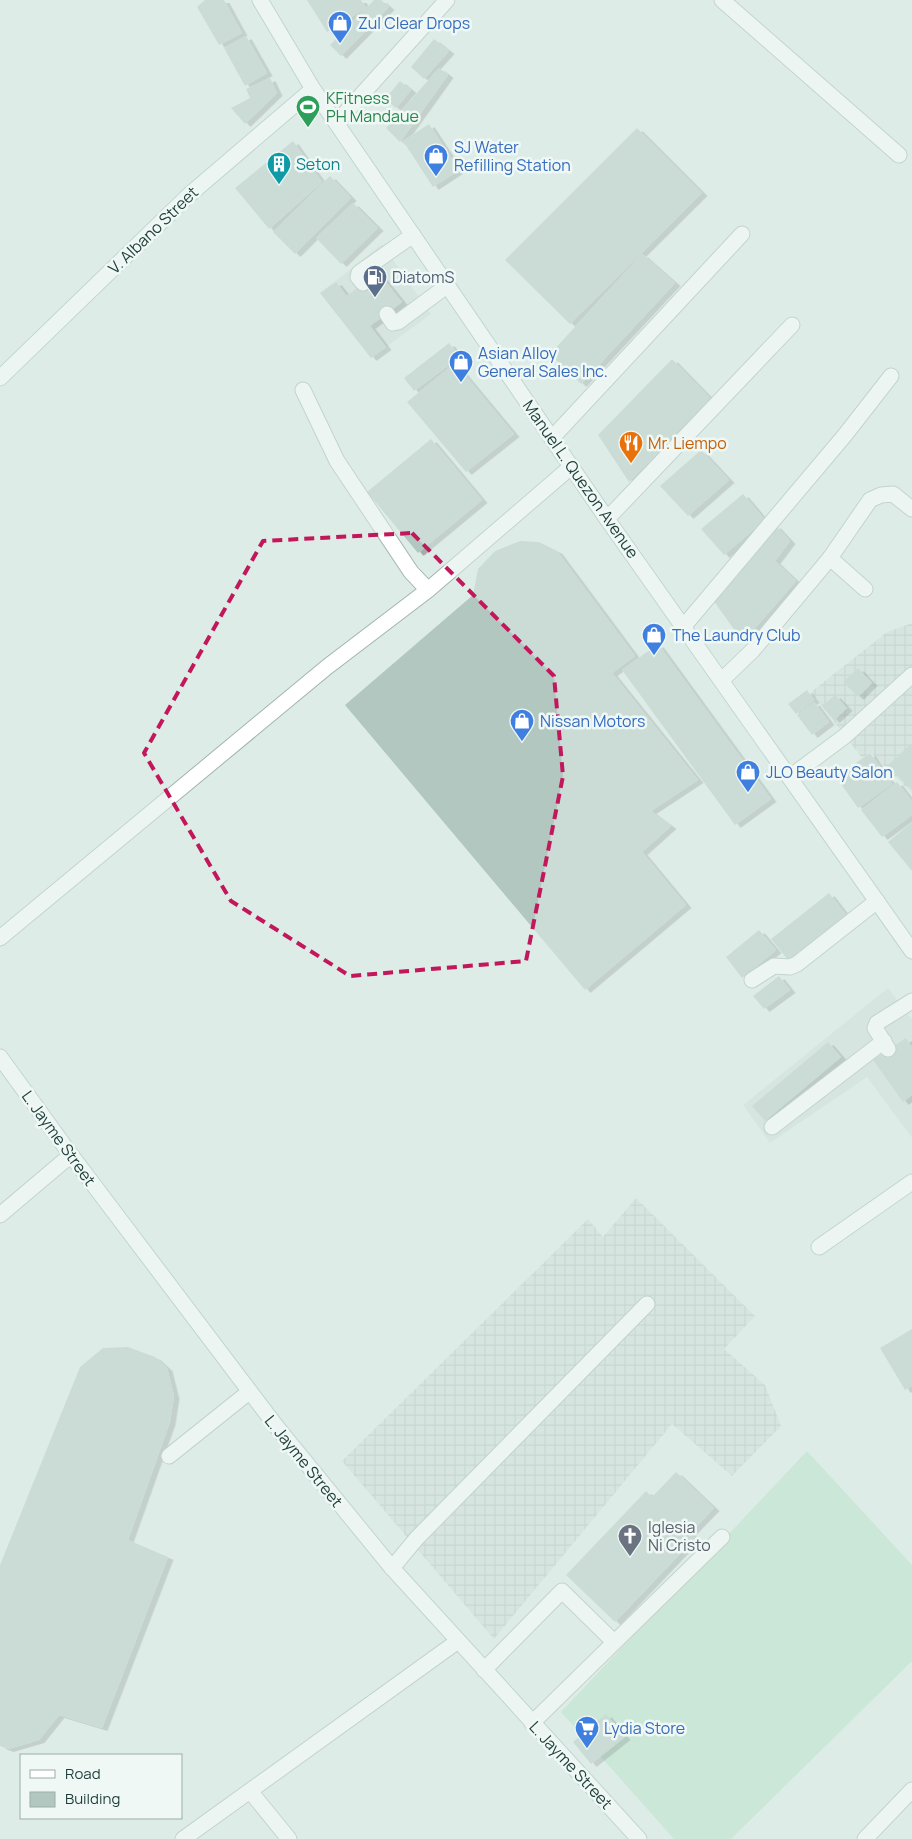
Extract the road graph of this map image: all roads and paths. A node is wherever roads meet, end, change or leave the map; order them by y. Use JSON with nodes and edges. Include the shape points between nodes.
{"nodes":[{"id":1,"x":260,"y":0,"type":"edge"},
{"id":2,"x":447,"y":0,"type":"edge"},
{"id":3,"x":722,"y":0,"type":"edge"},
{"id":4,"x":313,"y":89,"type":"junction"},
{"id":5,"x":337,"y":122,"type":"junction"},
{"id":6,"x":899,"y":155,"type":"dead end"},
{"id":7,"x":742,"y":234,"type":"dead end"},
{"id":8,"x":413,"y":235,"type":"junction"},
{"id":9,"x":363,"y":283,"type":"dead end"},
{"id":10,"x":448,"y":286,"type":"junction"},
{"id":11,"x":387,"y":314,"type":"dead end"},
{"id":12,"x":792,"y":325,"type":"dead end"},
{"id":13,"x":891,"y":376,"type":"dead end"},
{"id":14,"x":0,"y":378,"type":"edge"},
{"id":15,"x":302,"y":390,"type":"dead end"},
{"id":16,"x":552,"y":438,"type":"junction"},
{"id":17,"x":572,"y":466,"type":"junction"},
{"id":18,"x":912,"y":510,"type":"edge"},
{"id":19,"x":608,"y":519,"type":"junction"},
{"id":20,"x":830,"y":558,"type":"junction"},
{"id":21,"x":865,"y":589,"type":"dead end"},
{"id":22,"x":428,"y":590,"type":"junction"},
{"id":23,"x":684,"y":626,"type":"junction"},
{"id":24,"x":912,"y":675,"type":"edge"},
{"id":25,"x":722,"y":680,"type":"junction"},
{"id":26,"x":790,"y":777,"type":"junction"},
{"id":27,"x":877,"y":901,"type":"junction"},
{"id":28,"x":0,"y":938,"type":"edge"},
{"id":29,"x":912,"y":951,"type":"edge"},
{"id":30,"x":752,"y":980,"type":"dead end"},
{"id":31,"x":912,"y":1001,"type":"edge"},
{"id":32,"x":0,"y":1057,"type":"edge"},
{"id":33,"x":772,"y":1127,"type":"dead end"},
{"id":34,"x":71,"y":1155,"type":"junction"},
{"id":35,"x":912,"y":1182,"type":"edge"},
{"id":36,"x":0,"y":1215,"type":"edge"},
{"id":37,"x":819,"y":1247,"type":"dead end"},
{"id":38,"x":647,"y":1304,"type":"dead end"},
{"id":39,"x":249,"y":1392,"type":"junction"},
{"id":40,"x":169,"y":1456,"type":"dead end"},
{"id":41,"x":722,"y":1537,"type":"dead end"},
{"id":42,"x":392,"y":1568,"type":"junction"},
{"id":43,"x":458,"y":1641,"type":"junction"},
{"id":44,"x":614,"y":1642,"type":"junction"},
{"id":45,"x":484,"y":1670,"type":"junction"},
{"id":46,"x":532,"y":1723,"type":"junction"},
{"id":47,"x":912,"y":1790,"type":"edge"},
{"id":48,"x":250,"y":1791,"type":"junction"},
{"id":49,"x":183,"y":1839,"type":"edge"},
{"id":50,"x":289,"y":1839,"type":"edge"},
{"id":51,"x":639,"y":1839,"type":"edge"},
{"id":52,"x":865,"y":1839,"type":"edge"}],
"edges":[{"from":1,"to":4,"type":"street","name":"Manuel L. Quezon Avenue"},
{"from":2,"to":5,"type":"street"},
{"from":3,"to":6,"type":"street"},
{"from":4,"to":5,"type":"street","name":"Manuel L. Quezon Avenue"},
{"from":4,"to":14,"type":"street","name":"V. Albano Street","via":[[189,195]]},
{"from":5,"to":8,"type":"street","name":"Manuel L. Quezon Avenue"},
{"from":7,"to":16,"type":"street"},
{"from":8,"to":9,"type":"street","via":[[359,273]]},
{"from":8,"to":10,"type":"street","name":"Manuel L. Quezon Avenue"},
{"from":10,"to":11,"type":"street","via":[[398,322],[393,323]]},
{"from":10,"to":16,"type":"street","name":"Manuel L. Quezon Avenue"},
{"from":12,"to":19,"type":"street"},
{"from":13,"to":23,"type":"street"},
{"from":15,"to":22,"type":"street","via":[[337,461],[411,572]]},
{"from":16,"to":17,"type":"street","name":"Manuel L. Quezon Avenue"},
{"from":17,"to":19,"type":"street","name":"Manuel L. Quezon Avenue"},
{"from":17,"to":22,"type":"street"},
{"from":18,"to":20,"type":"street","via":[[893,494],[881,494],[870,500]]},
{"from":19,"to":23,"type":"street","name":"Manuel L. Quezon Avenue"},
{"from":20,"to":21,"type":"street"},
{"from":20,"to":25,"type":"street","via":[[753,650]]},
{"from":22,"to":28,"type":"street","via":[[327,667]]},
{"from":23,"to":25,"type":"street","name":"Manuel L. Quezon Avenue"},
{"from":24,"to":26,"type":"street","via":[[845,736]]},
{"from":25,"to":26,"type":"street","name":"Manuel L. Quezon Avenue"},
{"from":26,"to":27,"type":"street","name":"Manuel L. Quezon Avenue"},
{"from":27,"to":29,"type":"street","name":"Manuel L. Quezon Avenue"},
{"from":27,"to":30,"type":"street","via":[[797,964],[774,966]]},
{"from":31,"to":33,"type":"street","via":[[877,1023],[875,1028],[886,1046]]},
{"from":32,"to":34,"type":"street","name":"L. Jayme Street"},
{"from":34,"to":36,"type":"street"},
{"from":34,"to":39,"type":"street","name":"L. Jayme Street"},
{"from":35,"to":37,"type":"street"},
{"from":38,"to":42,"type":"street","via":[[417,1538]]},
{"from":39,"to":40,"type":"street"},
{"from":39,"to":42,"type":"street","name":"L. Jayme Street"},
{"from":41,"to":44,"type":"street"},
{"from":42,"to":43,"type":"street","name":"L. Jayme Street"},
{"from":43,"to":45,"type":"street","name":"L. Jayme Street"},
{"from":43,"to":48,"type":"street"},
{"from":44,"to":45,"type":"street","via":[[562,1591]]},
{"from":44,"to":46,"type":"street"},
{"from":45,"to":46,"type":"street","name":"L. Jayme Street"},
{"from":46,"to":51,"type":"street","name":"L. Jayme Street"},
{"from":47,"to":52,"type":"street"},
{"from":48,"to":49,"type":"street"},
{"from":48,"to":50,"type":"street"}]}
